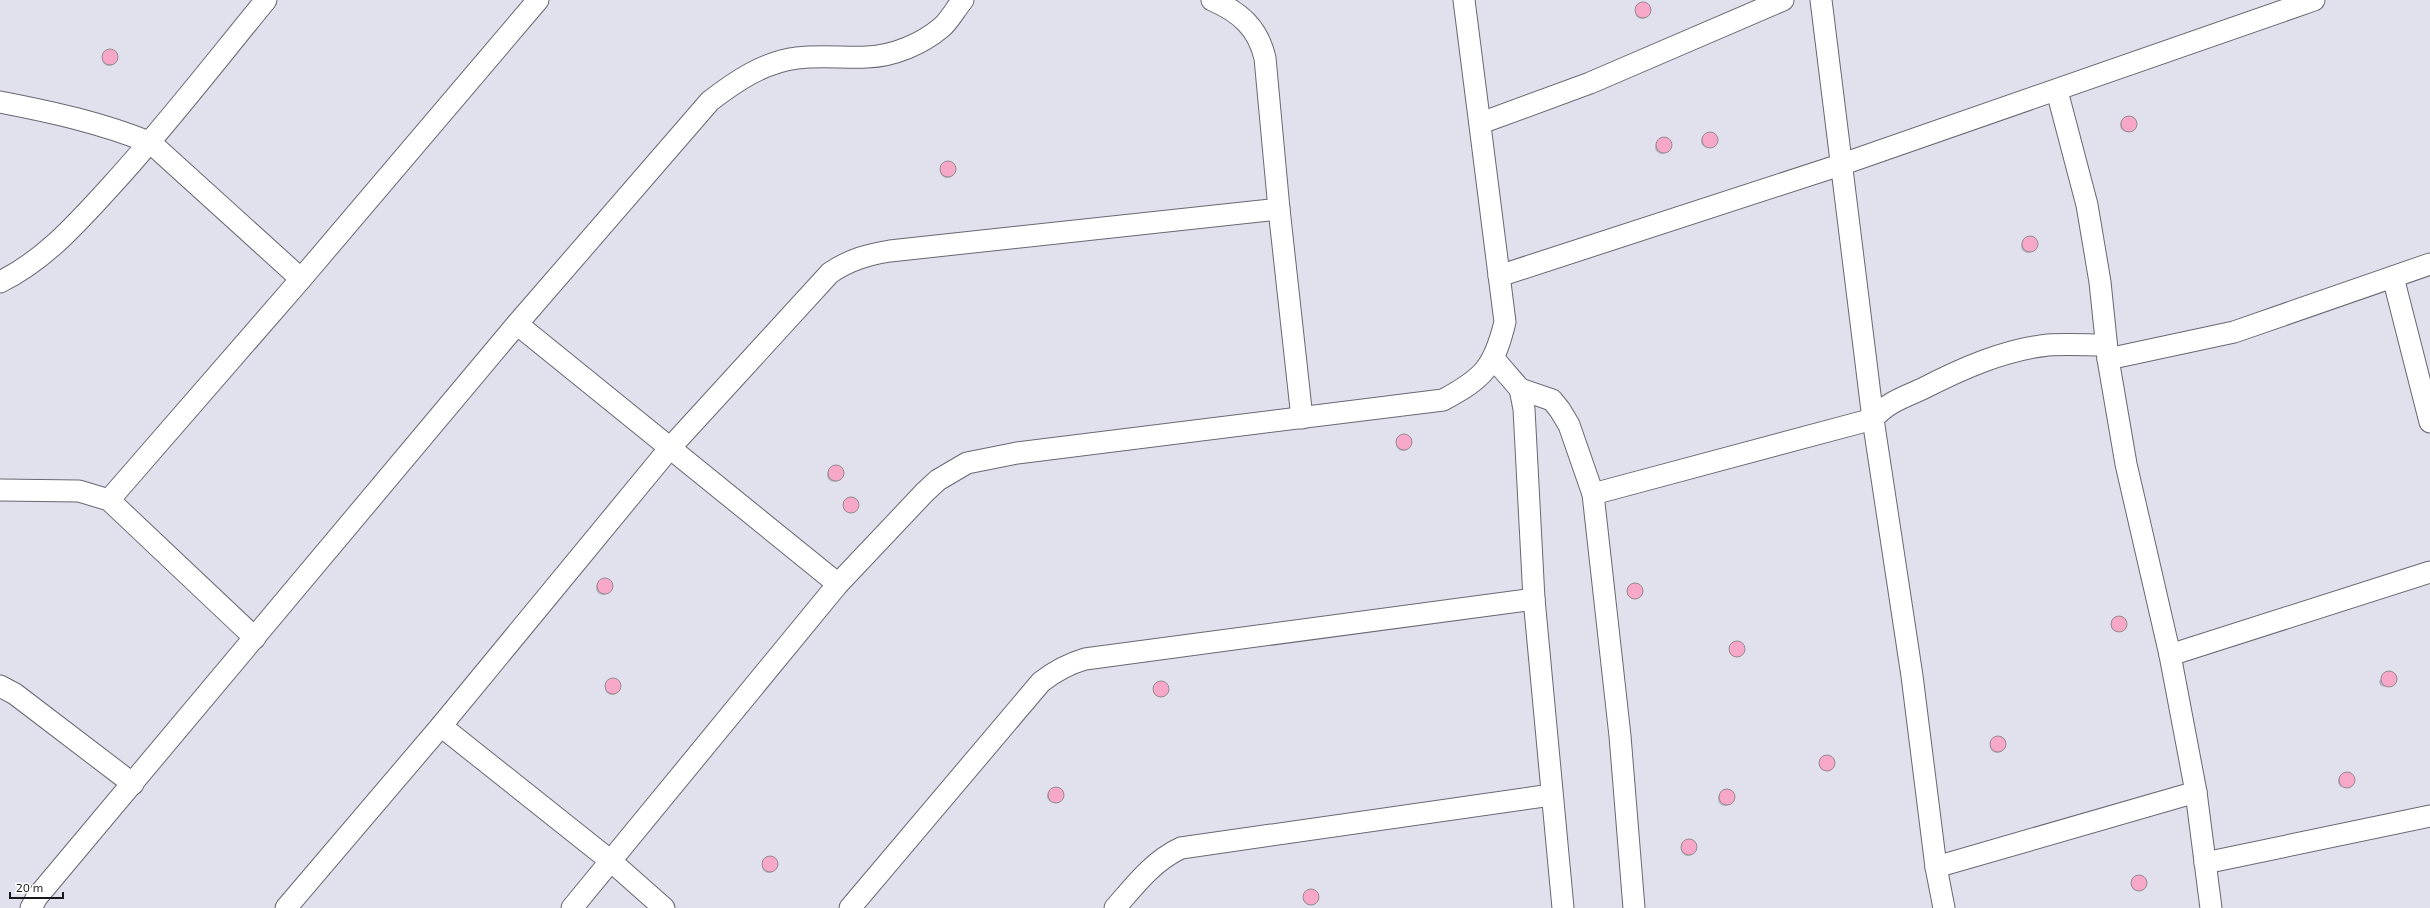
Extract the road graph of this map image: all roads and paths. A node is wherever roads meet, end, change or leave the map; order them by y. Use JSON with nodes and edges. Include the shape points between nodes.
{"nodes":[{"id":1,"x":266,"y":0,"type":"edge"},
{"id":2,"x":538,"y":0,"type":"edge"},
{"id":3,"x":963,"y":0,"type":"edge"},
{"id":4,"x":1212,"y":0,"type":"edge"},
{"id":5,"x":1464,"y":0,"type":"edge"},
{"id":6,"x":1783,"y":0,"type":"edge"},
{"id":7,"x":1821,"y":0,"type":"edge"},
{"id":8,"x":2314,"y":0,"type":"edge"},
{"id":9,"x":2057,"y":91,"type":"junction"},
{"id":10,"x":0,"y":102,"type":"edge"},
{"id":11,"x":1481,"y":123,"type":"junction"},
{"id":12,"x":151,"y":143,"type":"junction"},
{"id":13,"x":1840,"y":165,"type":"junction"},
{"id":14,"x":1279,"y":209,"type":"junction"},
{"id":15,"x":2430,"y":264,"type":"edge"},
{"id":16,"x":1499,"y":276,"type":"junction"},
{"id":17,"x":2393,"y":277,"type":"junction"},
{"id":18,"x":302,"y":279,"type":"junction"},
{"id":19,"x":0,"y":282,"type":"edge"},
{"id":20,"x":517,"y":324,"type":"junction"},
{"id":21,"x":2107,"y":352,"type":"junction"},
{"id":22,"x":1494,"y":359,"type":"junction"},
{"id":23,"x":1520,"y":388,"type":"junction"},
{"id":24,"x":1302,"y":418,"type":"junction"},
{"id":25,"x":1873,"y":419,"type":"junction"},
{"id":26,"x":2430,"y":422,"type":"edge"},
{"id":27,"x":669,"y":449,"type":"junction"},
{"id":28,"x":0,"y":490,"type":"edge"},
{"id":29,"x":1593,"y":494,"type":"junction"},
{"id":30,"x":109,"y":500,"type":"junction"},
{"id":31,"x":2430,"y":572,"type":"edge"},
{"id":32,"x":838,"y":584,"type":"junction"},
{"id":33,"x":1534,"y":599,"type":"junction"},
{"id":34,"x":255,"y":638,"type":"junction"},
{"id":35,"x":2170,"y":655,"type":"junction"},
{"id":36,"x":0,"y":686,"type":"edge"},
{"id":37,"x":441,"y":726,"type":"junction"},
{"id":38,"x":133,"y":784,"type":"junction"},
{"id":39,"x":2196,"y":792,"type":"junction"},
{"id":40,"x":1551,"y":795,"type":"junction"},
{"id":41,"x":2430,"y":816,"type":"edge"},
{"id":42,"x":612,"y":862,"type":"junction"},
{"id":43,"x":2205,"y":863,"type":"junction"},
{"id":44,"x":1936,"y":867,"type":"junction"},
{"id":45,"x":31,"y":908,"type":"edge"},
{"id":46,"x":286,"y":908,"type":"edge"},
{"id":47,"x":572,"y":908,"type":"edge"},
{"id":48,"x":664,"y":908,"type":"edge"},
{"id":49,"x":850,"y":908,"type":"edge"},
{"id":50,"x":1115,"y":908,"type":"edge"},
{"id":51,"x":1563,"y":908,"type":"edge"},
{"id":52,"x":1634,"y":908,"type":"edge"},
{"id":53,"x":1944,"y":908,"type":"edge"},
{"id":54,"x":2211,"y":908,"type":"edge"}],
"edges":[{"from":1,"to":12,"type":"street"},
{"from":2,"to":18,"type":"street"},
{"from":3,"to":20,"type":"street","via":[[943,26],[920,42],[894,53],[868,57],[796,58],[761,68],[735,81],[710,101]]},
{"from":4,"to":14,"type":"street","via":[[1237,12],[1247,21],[1262,44]]},
{"from":5,"to":11,"type":"street"},
{"from":6,"to":11,"type":"street","via":[[1590,83]]},
{"from":7,"to":13,"type":"street"},
{"from":8,"to":9,"type":"street"},
{"from":9,"to":13,"type":"street"},
{"from":9,"to":21,"type":"street","via":[[2087,205],[2100,282]]},
{"from":10,"to":12,"type":"street","via":[[86,121]]},
{"from":11,"to":16,"type":"street"},
{"from":12,"to":18,"type":"street"},
{"from":12,"to":19,"type":"street","via":[[72,229],[41,256]]},
{"from":13,"to":16,"type":"street"},
{"from":13,"to":25,"type":"street"},
{"from":14,"to":24,"type":"street"},
{"from":14,"to":27,"type":"street","via":[[890,251],[848,261],[830,273],[814,289]]},
{"from":15,"to":17,"type":"street"},
{"from":16,"to":22,"type":"street","via":[[1505,322]]},
{"from":17,"to":21,"type":"street","via":[[2234,332]]},
{"from":17,"to":26,"type":"street"},
{"from":18,"to":30,"type":"street"},
{"from":20,"to":27,"type":"street"},
{"from":20,"to":34,"type":"street"},
{"from":21,"to":25,"type":"street","via":[[2048,346],[2009,353],[1896,400]]},
{"from":21,"to":35,"type":"street","via":[[2126,464]]},
{"from":22,"to":23,"type":"street"},
{"from":22,"to":24,"type":"street","via":[[1482,375],[1466,388],[1443,400]]},
{"from":23,"to":29,"type":"street","via":[[1552,400],[1560,410],[1569,425]]},
{"from":23,"to":33,"type":"street","via":[[1524,409]]},
{"from":24,"to":32,"type":"street","via":[[1017,452],[967,463],[938,480],[925,492]]},
{"from":25,"to":29,"type":"street"},
{"from":25,"to":44,"type":"street","via":[[1912,676]]},
{"from":27,"to":32,"type":"street"},
{"from":27,"to":37,"type":"street"},
{"from":28,"to":30,"type":"street","via":[[79,491]]},
{"from":29,"to":52,"type":"street","via":[[1619,728]]},
{"from":30,"to":34,"type":"street"},
{"from":31,"to":35,"type":"street"},
{"from":32,"to":42,"type":"street"},
{"from":33,"to":40,"type":"street"},
{"from":33,"to":49,"type":"street","via":[[1085,659],[1068,664],[1041,682]]},
{"from":34,"to":38,"type":"street"},
{"from":35,"to":39,"type":"street"},
{"from":36,"to":38,"type":"street","via":[[15,694]]},
{"from":37,"to":42,"type":"street"},
{"from":37,"to":46,"type":"street"},
{"from":38,"to":45,"type":"street","via":[[37,897]]},
{"from":39,"to":43,"type":"street"},
{"from":39,"to":44,"type":"street"},
{"from":40,"to":50,"type":"street","via":[[1181,848],[1154,866]]},
{"from":40,"to":51,"type":"street"},
{"from":41,"to":43,"type":"street"},
{"from":42,"to":47,"type":"street"},
{"from":42,"to":48,"type":"street"},
{"from":43,"to":54,"type":"street"},
{"from":44,"to":53,"type":"street"}]}
